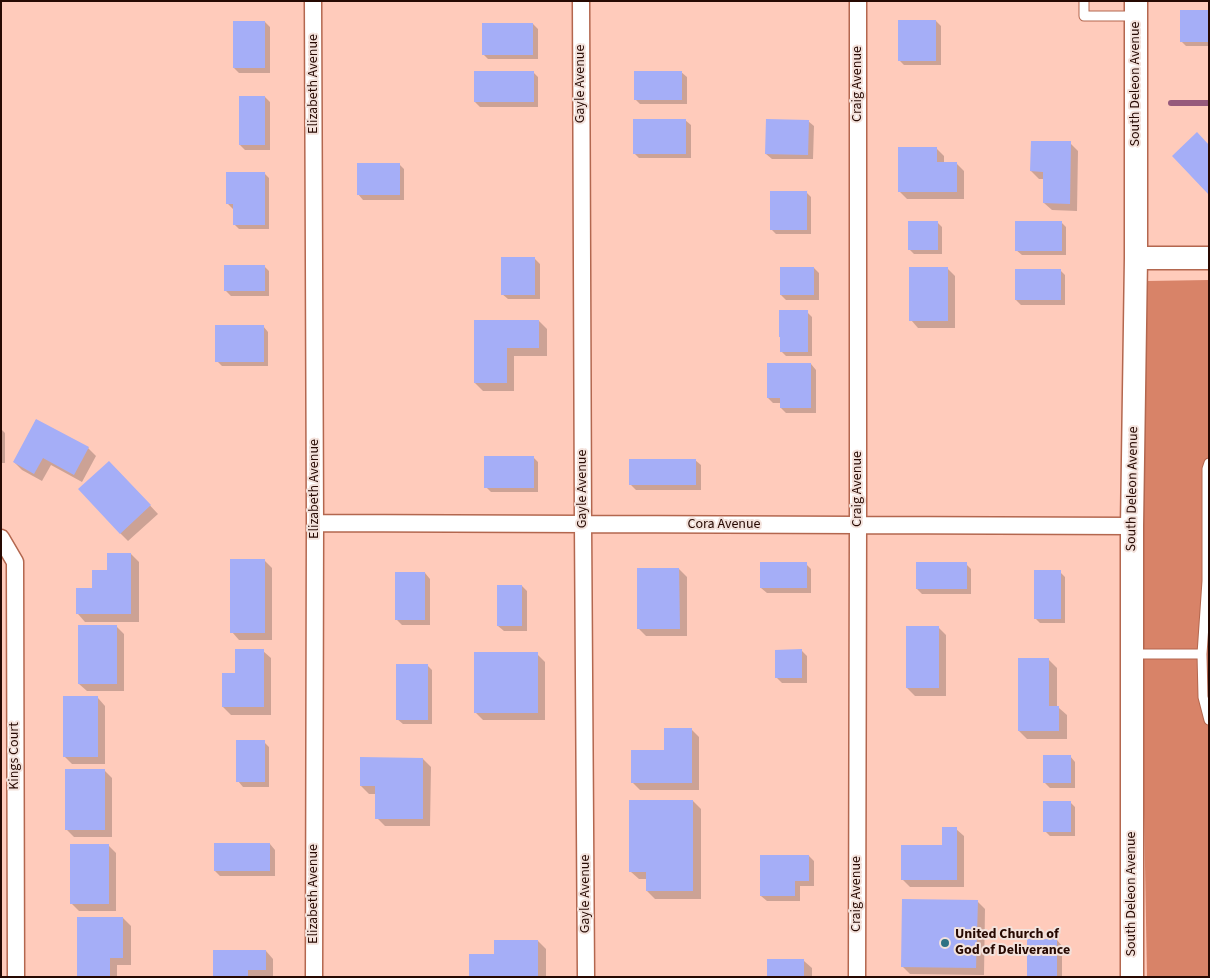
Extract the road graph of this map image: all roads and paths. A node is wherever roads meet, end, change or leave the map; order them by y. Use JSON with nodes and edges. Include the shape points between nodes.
{"nodes":[{"id":1,"x":313,"y":1,"type":"edge"},
{"id":2,"x":581,"y":1,"type":"edge"},
{"id":3,"x":858,"y":1,"type":"edge"},
{"id":4,"x":1084,"y":1,"type":"edge"},
{"id":5,"x":1136,"y":8,"type":"edge"},
{"id":6,"x":1136,"y":258,"type":"junction"},
{"id":7,"x":1209,"y":258,"type":"edge"},
{"id":8,"x":1209,"y":463,"type":"edge"},
{"id":9,"x":315,"y":523,"type":"junction"},
{"id":10,"x":583,"y":524,"type":"junction"},
{"id":11,"x":858,"y":525,"type":"junction"},
{"id":12,"x":1132,"y":526,"type":"junction"},
{"id":13,"x":1,"y":538,"type":"edge"},
{"id":14,"x":1132,"y":654,"type":"junction"},
{"id":15,"x":1202,"y":654,"type":"junction"},
{"id":16,"x":1209,"y":720,"type":"edge"},
{"id":17,"x":16,"y":977,"type":"edge"},
{"id":18,"x":314,"y":977,"type":"edge"},
{"id":19,"x":586,"y":977,"type":"edge"},
{"id":20,"x":856,"y":977,"type":"edge"},
{"id":21,"x":1132,"y":977,"type":"edge"}],
"edges":[{"from":1,"to":9,"type":"street","name":"Elizabeth Avenue"},
{"from":2,"to":10,"type":"street","name":"Gayle Avenue"},
{"from":3,"to":11,"type":"street","name":"Craig Avenue"},
{"from":4,"to":5,"type":"lane","via":[[1084,16]]},
{"from":5,"to":6,"type":"street","name":"South Deleon Avenue"},
{"from":6,"to":7,"type":"street"},
{"from":6,"to":12,"type":"street","name":"South Deleon Avenue"},
{"from":8,"to":15,"type":"lane"},
{"from":9,"to":10,"type":"street","name":"Cora Avenue"},
{"from":9,"to":18,"type":"street","name":"Elizabeth Avenue"},
{"from":10,"to":11,"type":"street","name":"Cora Avenue"},
{"from":10,"to":19,"type":"street","name":"Gayle Avenue"},
{"from":11,"to":12,"type":"street","name":"Cora Avenue"},
{"from":11,"to":20,"type":"street","name":"Craig Avenue"},
{"from":12,"to":14,"type":"street","name":"South Deleon Avenue"},
{"from":13,"to":17,"type":"street","name":"Kings Court","via":[[14,562]]},
{"from":14,"to":15,"type":"lane"},
{"from":14,"to":21,"type":"street","name":"South Deleon Avenue"},
{"from":15,"to":16,"type":"lane","via":[[1203,697]]}]}
